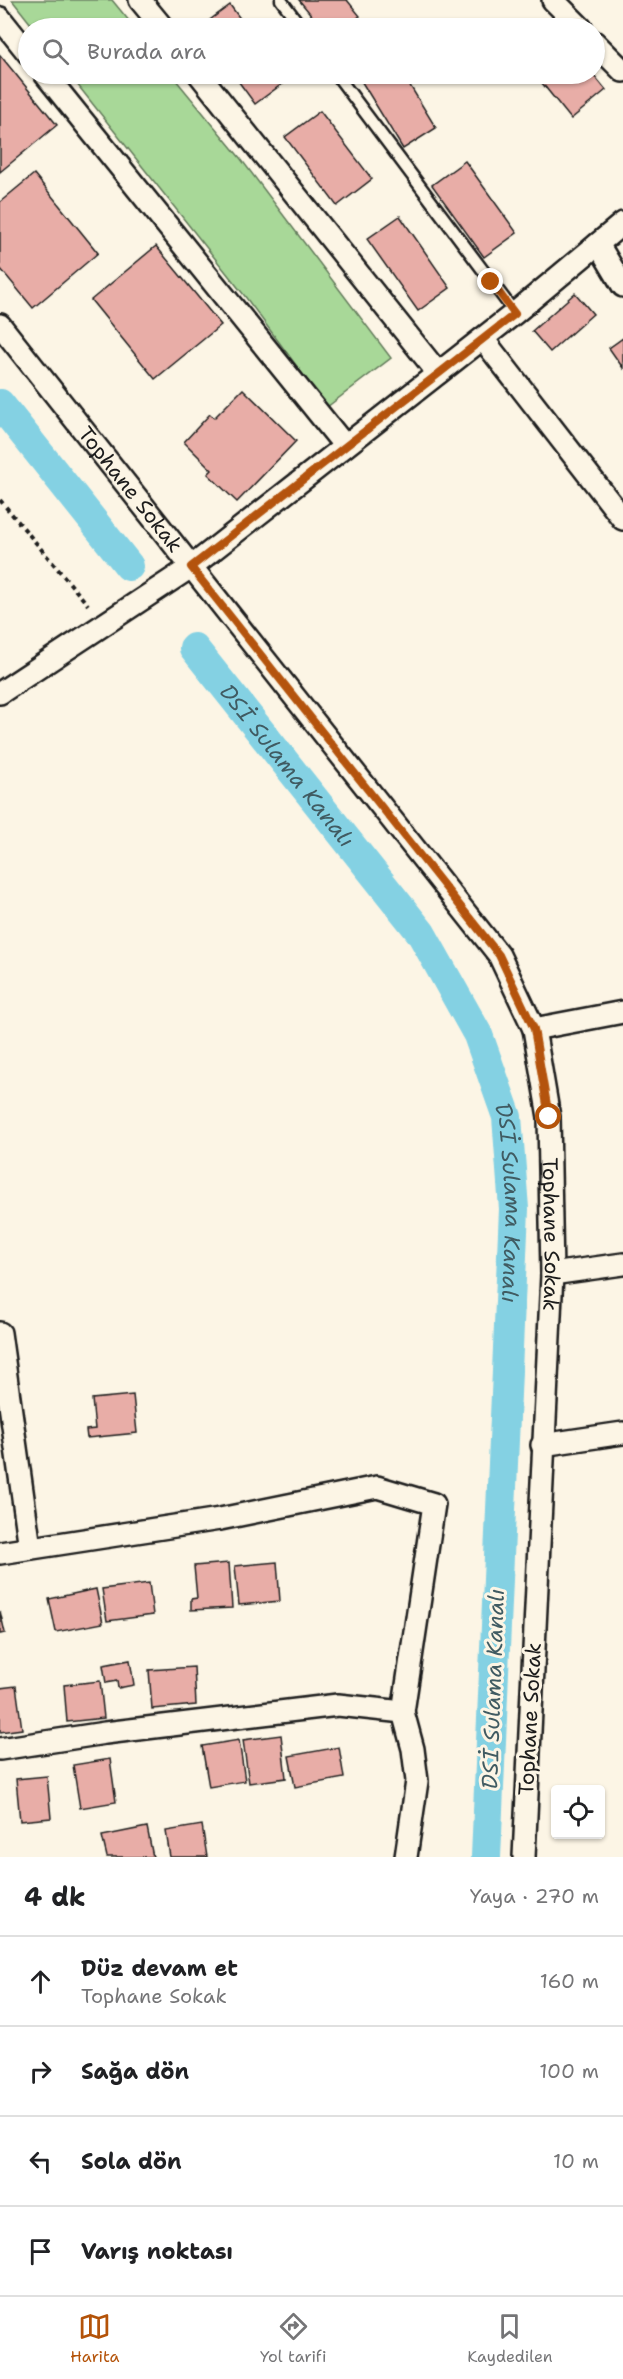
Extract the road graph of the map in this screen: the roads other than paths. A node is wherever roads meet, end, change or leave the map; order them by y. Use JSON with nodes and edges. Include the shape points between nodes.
{"nodes":[{"id":1,"x":140,"y":0,"type":"edge"},
{"id":2,"x":281,"y":0,"type":"edge"},
{"id":3,"x":553,"y":0,"type":"edge"},
{"id":4,"x":0,"y":18,"type":"edge"},
{"id":5,"x":154,"y":18,"type":"edge"},
{"id":6,"x":294,"y":18,"type":"edge"},
{"id":7,"x":571,"y":18,"type":"edge"},
{"id":8,"x":18,"y":40,"type":"edge"},
{"id":9,"x":605,"y":53,"type":"edge"},
{"id":10,"x":623,"y":71,"type":"edge"},
{"id":11,"x":53,"y":84,"type":"edge"},
{"id":12,"x":207,"y":84,"type":"edge"},
{"id":13,"x":343,"y":84,"type":"edge"},
{"id":14,"x":623,"y":223,"type":"edge"},
{"id":15,"x":598,"y":244,"type":"junction"},
{"id":16,"x":623,"y":286,"type":"edge"},
{"id":17,"x":515,"y":314,"type":"junction"},
{"id":18,"x":0,"y":325,"type":"edge"},
{"id":19,"x":483,"y":339,"type":"junction"},
{"id":20,"x":438,"y":373,"type":"junction"},
{"id":21,"x":345,"y":446,"type":"junction"},
{"id":22,"x":622,"y":516,"type":"edge"},
{"id":23,"x":191,"y":567,"type":"junction"},
{"id":24,"x":0,"y":693,"type":"edge"},
{"id":25,"x":623,"y":1012,"type":"edge"},
{"id":26,"x":534,"y":1029,"type":"junction"},
{"id":27,"x":623,"y":1264,"type":"edge"},
{"id":28,"x":552,"y":1274,"type":"junction"},
{"id":29,"x":0,"y":1333,"type":"edge"},
{"id":30,"x":623,"y":1433,"type":"edge"},
{"id":31,"x":542,"y":1445,"type":"junction"},
{"id":32,"x":30,"y":1548,"type":"junction"},
{"id":33,"x":0,"y":1553,"type":"edge"},
{"id":34,"x":403,"y":1712,"type":"junction"},
{"id":35,"x":0,"y":1749,"type":"edge"},
{"id":36,"x":406,"y":1857,"type":"edge"},
{"id":37,"x":524,"y":1857,"type":"edge"}],
"edges":[{"from":1,"to":5,"type":"street"},
{"from":2,"to":6,"type":"lane"},
{"from":3,"to":7,"type":"street"},
{"from":4,"to":8,"type":"street"},
{"from":9,"to":10,"type":"street"},
{"from":11,"to":21,"type":"street"},
{"from":12,"to":20,"type":"street"},
{"from":13,"to":17,"type":"lane"},
{"from":14,"to":15,"type":"street"},
{"from":15,"to":16,"type":"street"},
{"from":15,"to":17,"type":"street"},
{"from":17,"to":19,"type":"street"},
{"from":18,"to":23,"type":"street","name":"Tophane Sokak"},
{"from":19,"to":20,"type":"street"},
{"from":19,"to":22,"type":"street"},
{"from":20,"to":21,"type":"street"},
{"from":21,"to":23,"type":"street"},
{"from":23,"to":24,"type":"street"},
{"from":23,"to":26,"type":"street","name":"Tophane Sokak","via":[[499,955]]},
{"from":25,"to":26,"type":"street"},
{"from":26,"to":28,"type":"street","name":"Tophane Sokak","via":[[549,1117]]},
{"from":27,"to":28,"type":"street"},
{"from":28,"to":31,"type":"street","name":"Tophane Sokak"},
{"from":29,"to":32,"type":"street"},
{"from":30,"to":31,"type":"street"},
{"from":31,"to":37,"type":"street","name":"Tophane Sokak"},
{"from":32,"to":33,"type":"street"},
{"from":32,"to":34,"type":"street","via":[[220,1519],[377,1487],[434,1504]]},
{"from":34,"to":35,"type":"street","via":[[338,1705]]},
{"from":34,"to":36,"type":"street","via":[[417,1781]]}]}
